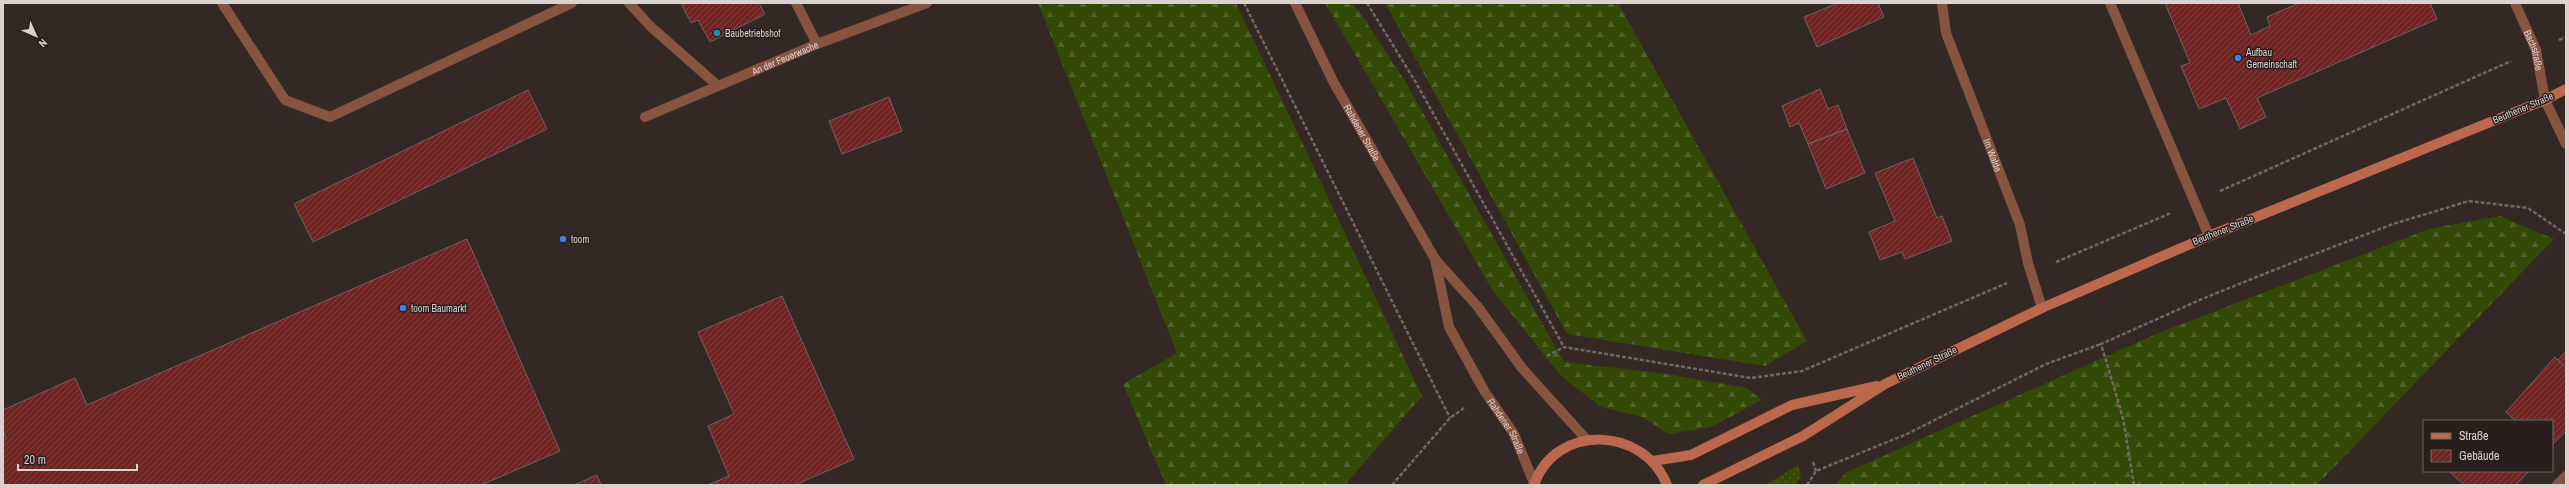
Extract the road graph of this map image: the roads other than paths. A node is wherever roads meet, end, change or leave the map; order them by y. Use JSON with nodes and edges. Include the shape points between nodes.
{"nodes":[{"id":1,"x":222,"y":3,"type":"edge"},
{"id":2,"x":572,"y":3,"type":"edge"},
{"id":3,"x":629,"y":3,"type":"edge"},
{"id":4,"x":796,"y":3,"type":"edge"},
{"id":5,"x":927,"y":3,"type":"edge"},
{"id":6,"x":1295,"y":3,"type":"edge"},
{"id":7,"x":1942,"y":3,"type":"edge"},
{"id":8,"x":2110,"y":3,"type":"edge"},
{"id":9,"x":2515,"y":3,"type":"edge"},
{"id":10,"x":817,"y":44,"type":"junction"},
{"id":11,"x":717,"y":85,"type":"junction"},
{"id":12,"x":2566,"y":89,"type":"edge"},
{"id":13,"x":2545,"y":100,"type":"junction"},
{"id":14,"x":645,"y":117,"type":"dead end"},
{"id":15,"x":2566,"y":144,"type":"edge"},
{"id":16,"x":2209,"y":236,"type":"junction"},
{"id":17,"x":1435,"y":259,"type":"junction"},
{"id":18,"x":2042,"y":308,"type":"junction"},
{"id":19,"x":1884,"y":384,"type":"junction"},
{"id":20,"x":1587,"y":440,"type":"junction"},
{"id":21,"x":1653,"y":460,"type":"junction"},
{"id":22,"x":2566,"y":476,"type":"edge"},
{"id":23,"x":1534,"y":484,"type":"edge"},
{"id":24,"x":1667,"y":485,"type":"edge"},
{"id":25,"x":1703,"y":485,"type":"edge"},
{"id":26,"x":2558,"y":485,"type":"edge"}],
"edges":[{"from":1,"to":2,"type":"street","via":[[285,100],[330,117]]},
{"from":3,"to":11,"type":"street","via":[[650,26]]},
{"from":4,"to":10,"type":"street"},
{"from":5,"to":10,"type":"street","name":"An der Feuerwache"},
{"from":6,"to":17,"type":"street","name":"Rahdener Straße","via":[[1334,83]]},
{"from":7,"to":18,"type":"street","name":"Im Walde","via":[[1946,33],[2020,225]]},
{"from":8,"to":16,"type":"street"},
{"from":9,"to":13,"type":"street","name":"Bachstraße","via":[[2536,50]]},
{"from":10,"to":11,"type":"street","name":"An der Feuerwache"},
{"from":11,"to":14,"type":"street","name":"An der Feuerwache"},
{"from":12,"to":13,"type":"main road","name":"Beuthener Straße"},
{"from":13,"to":15,"type":"street","name":"Bachstraße"},
{"from":13,"to":16,"type":"main road","name":"Beuthener Straße"},
{"from":16,"to":18,"type":"main road","name":"Beuthener Straße"},
{"from":17,"to":20,"type":"street","name":"Rahdener Straße","via":[[1478,307],[1522,368]]},
{"from":17,"to":23,"type":"street","name":"Rahdener Straße","via":[[1449,327],[1485,392],[1514,434]]},
{"from":18,"to":19,"type":"main road","name":"Beuthener Straße"},
{"from":19,"to":21,"type":"main road","name":"Beuthener Straße","via":[[1792,405],[1691,455]]},
{"from":19,"to":25,"type":"main road","name":"Beuthener Straße","via":[[1803,436]]},
{"from":20,"to":21,"type":"main road","via":[[1611,439],[1634,446]]},
{"from":20,"to":23,"type":"main road","via":[[1564,448],[1546,463]]},
{"from":21,"to":24,"type":"main road"},
{"from":22,"to":26,"type":"street"}]}
